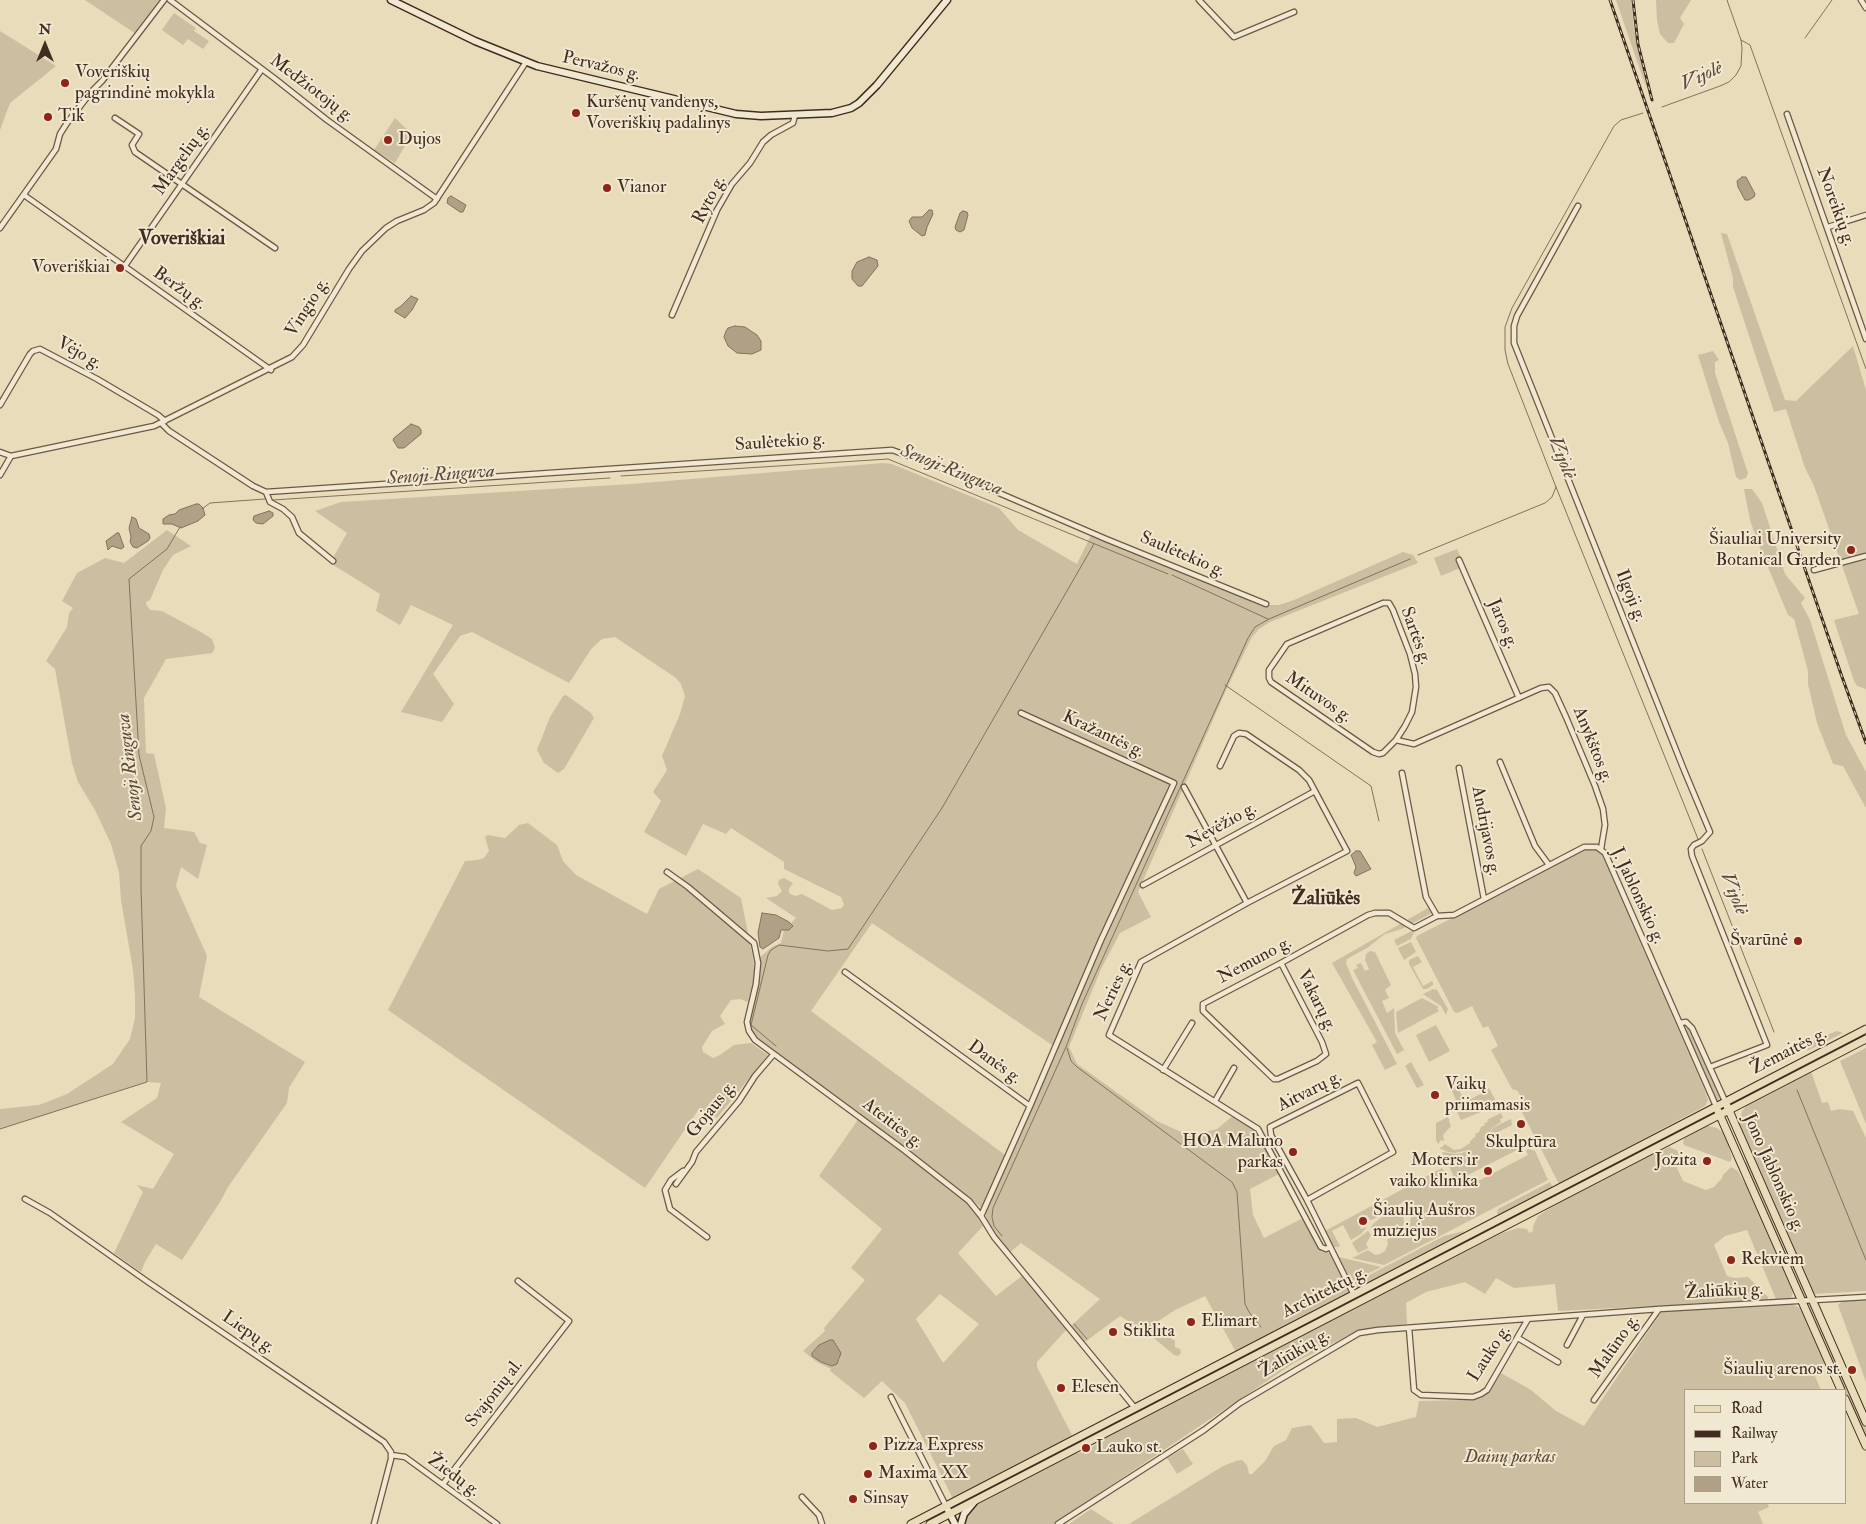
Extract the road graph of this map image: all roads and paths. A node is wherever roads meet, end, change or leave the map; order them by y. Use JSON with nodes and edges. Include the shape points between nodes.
{"nodes":[{"id":1,"x":164,"y":0,"type":"edge"},
{"id":2,"x":170,"y":0,"type":"edge"},
{"id":3,"x":391,"y":0,"type":"edge"},
{"id":4,"x":947,"y":0,"type":"edge"},
{"id":5,"x":1199,"y":0,"type":"edge"},
{"id":6,"x":1861,"y":0,"type":"edge"},
{"id":7,"x":1866,"y":8,"type":"edge"},
{"id":8,"x":1294,"y":12,"type":"dead end"},
{"id":9,"x":526,"y":62,"type":"junction"},
{"id":10,"x":262,"y":69,"type":"junction"},
{"id":11,"x":1787,"y":114,"type":"dead end"},
{"id":12,"x":795,"y":115,"type":"junction"},
{"id":13,"x":115,"y":118,"type":"dead end"},
{"id":14,"x":181,"y":184,"type":"junction"},
{"id":15,"x":24,"y":195,"type":"junction"},
{"id":16,"x":437,"y":198,"type":"junction"},
{"id":17,"x":1578,"y":206,"type":"dead end"},
{"id":18,"x":1866,"y":215,"type":"edge"},
{"id":19,"x":1828,"y":227,"type":"junction"},
{"id":20,"x":0,"y":228,"type":"edge"},
{"id":21,"x":275,"y":248,"type":"dead end"},
{"id":22,"x":124,"y":267,"type":"junction"},
{"id":23,"x":672,"y":315,"type":"dead end"},
{"id":24,"x":1866,"y":339,"type":"edge"},
{"id":25,"x":270,"y":370,"type":"junction"},
{"id":26,"x":0,"y":405,"type":"edge"},
{"id":27,"x":163,"y":422,"type":"junction"},
{"id":28,"x":0,"y":452,"type":"edge"},
{"id":29,"x":11,"y":456,"type":"junction"},
{"id":30,"x":0,"y":475,"type":"edge"},
{"id":31,"x":266,"y":492,"type":"junction"},
{"id":32,"x":1866,"y":556,"type":"edge"},
{"id":33,"x":1459,"y":560,"type":"dead end"},
{"id":34,"x":333,"y":561,"type":"dead end"},
{"id":35,"x":1814,"y":570,"type":"dead end"},
{"id":36,"x":1389,"y":603,"type":"joint"},
{"id":37,"x":1266,"y":604,"type":"dead end"},
{"id":38,"x":1519,"y":698,"type":"junction"},
{"id":39,"x":1021,"y":713,"type":"dead end"},
{"id":40,"x":1396,"y":740,"type":"junction"},
{"id":41,"x":1379,"y":754,"type":"joint"},
{"id":42,"x":1500,"y":762,"type":"dead end"},
{"id":43,"x":1220,"y":766,"type":"dead end"},
{"id":44,"x":1459,"y":768,"type":"dead end"},
{"id":45,"x":1402,"y":773,"type":"dead end"},
{"id":46,"x":1184,"y":787,"type":"dead end"},
{"id":47,"x":1315,"y":792,"type":"junction"},
{"id":48,"x":1216,"y":845,"type":"junction"},
{"id":49,"x":1601,"y":849,"type":"junction"},
{"id":50,"x":1549,"y":865,"type":"junction"},
{"id":51,"x":667,"y":872,"type":"dead end"},
{"id":52,"x":1143,"y":885,"type":"dead end"},
{"id":53,"x":1484,"y":899,"type":"junction"},
{"id":54,"x":1247,"y":903,"type":"junction"},
{"id":55,"x":1437,"y":916,"type":"junction"},
{"id":56,"x":1281,"y":963,"type":"junction"},
{"id":57,"x":845,"y":972,"type":"dead end"},
{"id":58,"x":1192,"y":1023,"type":"dead end"},
{"id":59,"x":1680,"y":1023,"type":"junction"},
{"id":60,"x":1866,"y":1029,"type":"edge"},
{"id":61,"x":1866,"y":1039,"type":"edge"},
{"id":62,"x":773,"y":1055,"type":"junction"},
{"id":63,"x":1710,"y":1067,"type":"junction"},
{"id":64,"x":1234,"y":1068,"type":"dead end"},
{"id":65,"x":1164,"y":1070,"type":"junction"},
{"id":66,"x":1274,"y":1079,"type":"joint"},
{"id":67,"x":1215,"y":1101,"type":"junction"},
{"id":68,"x":1725,"y":1102,"type":"junction"},
{"id":69,"x":1030,"y":1106,"type":"junction"},
{"id":70,"x":1716,"y":1106,"type":"junction"},
{"id":71,"x":1729,"y":1110,"type":"junction"},
{"id":72,"x":1720,"y":1115,"type":"junction"},
{"id":73,"x":1671,"y":1135,"type":"junction"},
{"id":74,"x":686,"y":1169,"type":"junction"},
{"id":75,"x":1590,"y":1172,"type":"junction"},
{"id":76,"x":1594,"y":1180,"type":"junction"},
{"id":77,"x":676,"y":1184,"type":"dead end"},
{"id":78,"x":25,"y":1199,"type":"dead end"},
{"id":79,"x":1307,"y":1200,"type":"junction"},
{"id":80,"x":981,"y":1216,"type":"junction"},
{"id":81,"x":707,"y":1237,"type":"dead end"},
{"id":82,"x":1330,"y":1248,"type":"junction"},
{"id":83,"x":1416,"y":1267,"type":"junction"},
{"id":84,"x":518,"y":1281,"type":"dead end"},
{"id":85,"x":1354,"y":1295,"type":"junction"},
{"id":86,"x":1866,"y":1297,"type":"edge"},
{"id":87,"x":1812,"y":1300,"type":"junction"},
{"id":88,"x":1801,"y":1301,"type":"junction"},
{"id":89,"x":1658,"y":1309,"type":"junction"},
{"id":90,"x":1583,"y":1315,"type":"junction"},
{"id":91,"x":1528,"y":1319,"type":"junction"},
{"id":92,"x":1409,"y":1328,"type":"junction"},
{"id":93,"x":1293,"y":1331,"type":"junction"},
{"id":94,"x":1518,"y":1338,"type":"junction"},
{"id":95,"x":1567,"y":1346,"type":"dead end"},
{"id":96,"x":1558,"y":1362,"type":"dead end"},
{"id":97,"x":1841,"y":1389,"type":"edge"},
{"id":98,"x":891,"y":1397,"type":"dead end"},
{"id":99,"x":1594,"y":1400,"type":"dead end"},
{"id":100,"x":1846,"y":1401,"type":"edge"},
{"id":101,"x":1135,"y":1408,"type":"junction"},
{"id":102,"x":1140,"y":1415,"type":"junction"},
{"id":103,"x":1866,"y":1422,"type":"edge"},
{"id":104,"x":1866,"y":1446,"type":"edge"},
{"id":105,"x":391,"y":1455,"type":"junction"},
{"id":106,"x":443,"y":1484,"type":"junction"},
{"id":107,"x":802,"y":1496,"type":"dead end"},
{"id":108,"x":974,"y":1501,"type":"junction"},
{"id":109,"x":946,"y":1506,"type":"junction"},
{"id":110,"x":950,"y":1514,"type":"junction"},
{"id":111,"x":374,"y":1524,"type":"edge"},
{"id":112,"x":497,"y":1524,"type":"edge"},
{"id":113,"x":822,"y":1524,"type":"edge"},
{"id":114,"x":911,"y":1524,"type":"edge"},
{"id":115,"x":930,"y":1524,"type":"edge"},
{"id":116,"x":955,"y":1524,"type":"edge"},
{"id":117,"x":961,"y":1524,"type":"edge"},
{"id":118,"x":1058,"y":1524,"type":"edge"}],
"edges":[{"from":1,"to":15,"type":"street","via":[[62,130],[56,149]]},
{"from":2,"to":10,"type":"street","name":"Medžiotojų g."},
{"from":3,"to":9,"type":"main road","name":"Pervažos g."},
{"from":4,"to":12,"type":"main road","name":"Pervažos g.","via":[[859,103],[841,111]]},
{"from":5,"to":8,"type":"street","via":[[1234,37]]},
{"from":6,"to":7,"type":"street"},
{"from":9,"to":12,"type":"main road","name":"Pervažos g.","via":[[568,75],[736,114]]},
{"from":9,"to":16,"type":"street","name":"Vingio g."},
{"from":10,"to":14,"type":"street","name":"Margelių g."},
{"from":10,"to":16,"type":"street","name":"Medžiotojų g."},
{"from":11,"to":19,"type":"street","name":"Noreikių g."},
{"from":12,"to":23,"type":"street","name":"Ryto g.","via":[[793,123],[763,142],[729,189]]},
{"from":13,"to":14,"type":"street","via":[[138,134],[132,145],[134,152]]},
{"from":14,"to":21,"type":"street"},
{"from":14,"to":22,"type":"street","name":"Margelių g."},
{"from":15,"to":20,"type":"street"},
{"from":15,"to":22,"type":"street","name":"Beržų g."},
{"from":16,"to":25,"type":"street","name":"Vingio g.","via":[[424,210],[386,228],[362,251],[303,345],[292,357]]},
{"from":17,"to":63,"type":"street","name":"Ilgoji g.","via":[[1517,316],[1514,342],[1710,832],[1694,845],[1692,856],[1767,1045]]},
{"from":18,"to":19,"type":"street"},
{"from":19,"to":24,"type":"street","name":"Noreikių g."},
{"from":22,"to":25,"type":"street","name":"Beržų g."},
{"from":25,"to":27,"type":"street","name":"Vingio g."},
{"from":26,"to":27,"type":"street","name":"Vėjo g.","via":[[32,351],[40,349],[158,415]]},
{"from":27,"to":29,"type":"street","name":"Vingio g.","via":[[143,430]]},
{"from":27,"to":31,"type":"street","name":"Vėjo g.","via":[[169,431]]},
{"from":28,"to":29,"type":"street"},
{"from":29,"to":30,"type":"street"},
{"from":31,"to":34,"type":"street","via":[[270,502],[292,517],[299,534]]},
{"from":31,"to":37,"type":"street","name":"Saulėtekio g.","via":[[892,450]]},
{"from":32,"to":35,"type":"street"},
{"from":33,"to":38,"type":"street","name":"Jaros g."},
{"from":36,"to":40,"type":"street","name":"Sartės g.","via":[[1410,654],[1416,687],[1412,712]]},
{"from":36,"to":41,"type":"street","name":"Mituvos g.","via":[[1287,644],[1270,670],[1269,678]]},
{"from":38,"to":40,"type":"street","via":[[1414,744]]},
{"from":38,"to":49,"type":"street","name":"Anykštos g.","via":[[1541,688],[1549,687],[1556,693],[1603,809],[1605,825]]},
{"from":39,"to":69,"type":"street","name":"Kražantės g.","via":[[1174,783],[1101,940]]},
{"from":40,"to":41,"type":"street","name":"Sartės g."},
{"from":42,"to":50,"type":"street","name":"Andrijavos g.","via":[[1535,846]]},
{"from":43,"to":47,"type":"street","via":[[1234,736],[1246,734],[1299,770]]},
{"from":44,"to":53,"type":"street","name":"Andrijavos g."},
{"from":45,"to":55,"type":"street","via":[[1426,898]]},
{"from":46,"to":48,"type":"street"},
{"from":47,"to":48,"type":"street","name":"Nevėžio g."},
{"from":47,"to":54,"type":"street","name":"Neries g.","via":[[1347,850]]},
{"from":48,"to":52,"type":"street","name":"Nevėžio g."},
{"from":48,"to":54,"type":"street"},
{"from":49,"to":50,"type":"street","name":"J. Jablonskio g.","via":[[1584,847]]},
{"from":49,"to":59,"type":"street","name":"J. Jablonskio g."},
{"from":50,"to":53,"type":"street","name":"J. Jablonskio g."},
{"from":51,"to":62,"type":"street","name":"Ateities g.","via":[[754,943],[758,963],[747,1026],[754,1040]]},
{"from":53,"to":55,"type":"street","name":"J. Jablonskio g.","via":[[1454,915]]},
{"from":54,"to":65,"type":"street","name":"Neries g.","via":[[1141,962],[1109,1035]]},
{"from":55,"to":56,"type":"street","name":"Nemuno g.","via":[[1414,928],[1389,914],[1368,914]]},
{"from":56,"to":66,"type":"street","name":"Vakarų g.","via":[[1326,1054]]},
{"from":56,"to":66,"type":"street","name":"Nemuno g.","via":[[1203,1004],[1203,1011]]},
{"from":57,"to":69,"type":"street","name":"Danės g."},
{"from":58,"to":65,"type":"street"},
{"from":59,"to":63,"type":"street","name":"J. Jablonskio g.","via":[[1686,1022],[1692,1028]]},
{"from":59,"to":70,"type":"street","name":"J. Jablonskio g."},
{"from":60,"to":68,"type":"main road","name":"Žemaitės g."},
{"from":61,"to":71,"type":"main road","name":"Žemaitės g."},
{"from":62,"to":74,"type":"street","name":"Gojaus g."},
{"from":62,"to":80,"type":"street","name":"Ateities g.","via":[[912,1155],[969,1200]]},
{"from":63,"to":68,"type":"street","name":"J. Jablonskio g."},
{"from":64,"to":67,"type":"street"},
{"from":65,"to":67,"type":"street","name":"Neries g."},
{"from":67,"to":82,"type":"street","name":"Neries g.","via":[[1258,1128],[1322,1247]]},
{"from":68,"to":70,"type":"main road","name":"Architektų g."},
{"from":68,"to":71,"type":"main road","name":"Jono Jablonskio g."},
{"from":69,"to":80,"type":"street","name":"Danės g."},
{"from":70,"to":72,"type":"main road","name":"Jono Jablonskio g."},
{"from":70,"to":73,"type":"main road","name":"Architektų g."},
{"from":71,"to":72,"type":"main road","name":"Architektų g."},
{"from":71,"to":87,"type":"main road","name":"Jono Jablonskio g."},
{"from":72,"to":73,"type":"main road","name":"Architektų g."},
{"from":72,"to":88,"type":"main road","name":"Jono Jablonskio g."},
{"from":73,"to":75,"type":"main road","name":"Architektų g."},
{"from":73,"to":76,"type":"main road","name":"Architektų g."},
{"from":74,"to":77,"type":"street","name":"Gojaus g."},
{"from":74,"to":81,"type":"street","via":[[671,1180],[666,1190],[670,1209]]},
{"from":75,"to":76,"type":"main road"},
{"from":75,"to":83,"type":"main road","name":"Architektų g."},
{"from":76,"to":83,"type":"main road","name":"Architektų g."},
{"from":78,"to":105,"type":"street","name":"Liepų g.","via":[[384,1442]]},
{"from":79,"to":79,"type":"street","name":"Aitvarų g.","via":[[1393,1152],[1358,1083],[1270,1128]]},
{"from":79,"to":82,"type":"street","name":"Aitvarų g."},
{"from":80,"to":101,"type":"street","name":"Ateities g."},
{"from":82,"to":85,"type":"street","name":"Aitvarų g."},
{"from":83,"to":85,"type":"main road","name":"Architektų g."},
{"from":83,"to":93,"type":"main road","name":"Architektų g."},
{"from":84,"to":106,"type":"street","name":"Svajonių al.","via":[[569,1321]]},
{"from":85,"to":93,"type":"main road","name":"Architektų g."},
{"from":86,"to":87,"type":"street","name":"Žaliūkių g."},
{"from":87,"to":88,"type":"street","name":"Žaliūkių g."},
{"from":87,"to":103,"type":"main road","name":"Jono Jablonskio g."},
{"from":88,"to":89,"type":"street","name":"Žaliūkių g."},
{"from":88,"to":97,"type":"main road","name":"Jono Jablonskio g."},
{"from":89,"to":90,"type":"street","name":"Žaliūkių g."},
{"from":89,"to":99,"type":"street","name":"Malūno g."},
{"from":90,"to":91,"type":"street","name":"Žaliūkių g."},
{"from":90,"to":95,"type":"street"},
{"from":91,"to":92,"type":"street","name":"Žaliūkių g."},
{"from":91,"to":94,"type":"street","name":"Lauko g."},
{"from":92,"to":94,"type":"street","name":"Lauko g.","via":[[1413,1387],[1421,1395],[1482,1394],[1488,1390]]},
{"from":92,"to":118,"type":"street","name":"Žaliūkių g.","via":[[1366,1331],[1353,1336],[1240,1403]]},
{"from":93,"to":101,"type":"main road","name":"Architektų g."},
{"from":93,"to":102,"type":"main road","name":"Architektų g."},
{"from":94,"to":96,"type":"street"},
{"from":98,"to":109,"type":"street"},
{"from":100,"to":104,"type":"main road"},
{"from":101,"to":102,"type":"main road"},
{"from":101,"to":109,"type":"main road","name":"Architektų g."},
{"from":102,"to":108,"type":"main road","name":"Architektų g."},
{"from":105,"to":106,"type":"street","name":"Žiedų g.","via":[[404,1457]]},
{"from":105,"to":111,"type":"street"},
{"from":106,"to":112,"type":"street","name":"Žiedų g."},
{"from":107,"to":113,"type":"street","via":[[819,1515]]},
{"from":108,"to":110,"type":"main road","name":"Architektų g."},
{"from":108,"to":117,"type":"main road"},
{"from":109,"to":110,"type":"main road"},
{"from":109,"to":114,"type":"main road","name":"Architektų g."},
{"from":110,"to":115,"type":"main road","name":"Architektų g."},
{"from":110,"to":116,"type":"main road"}]}
